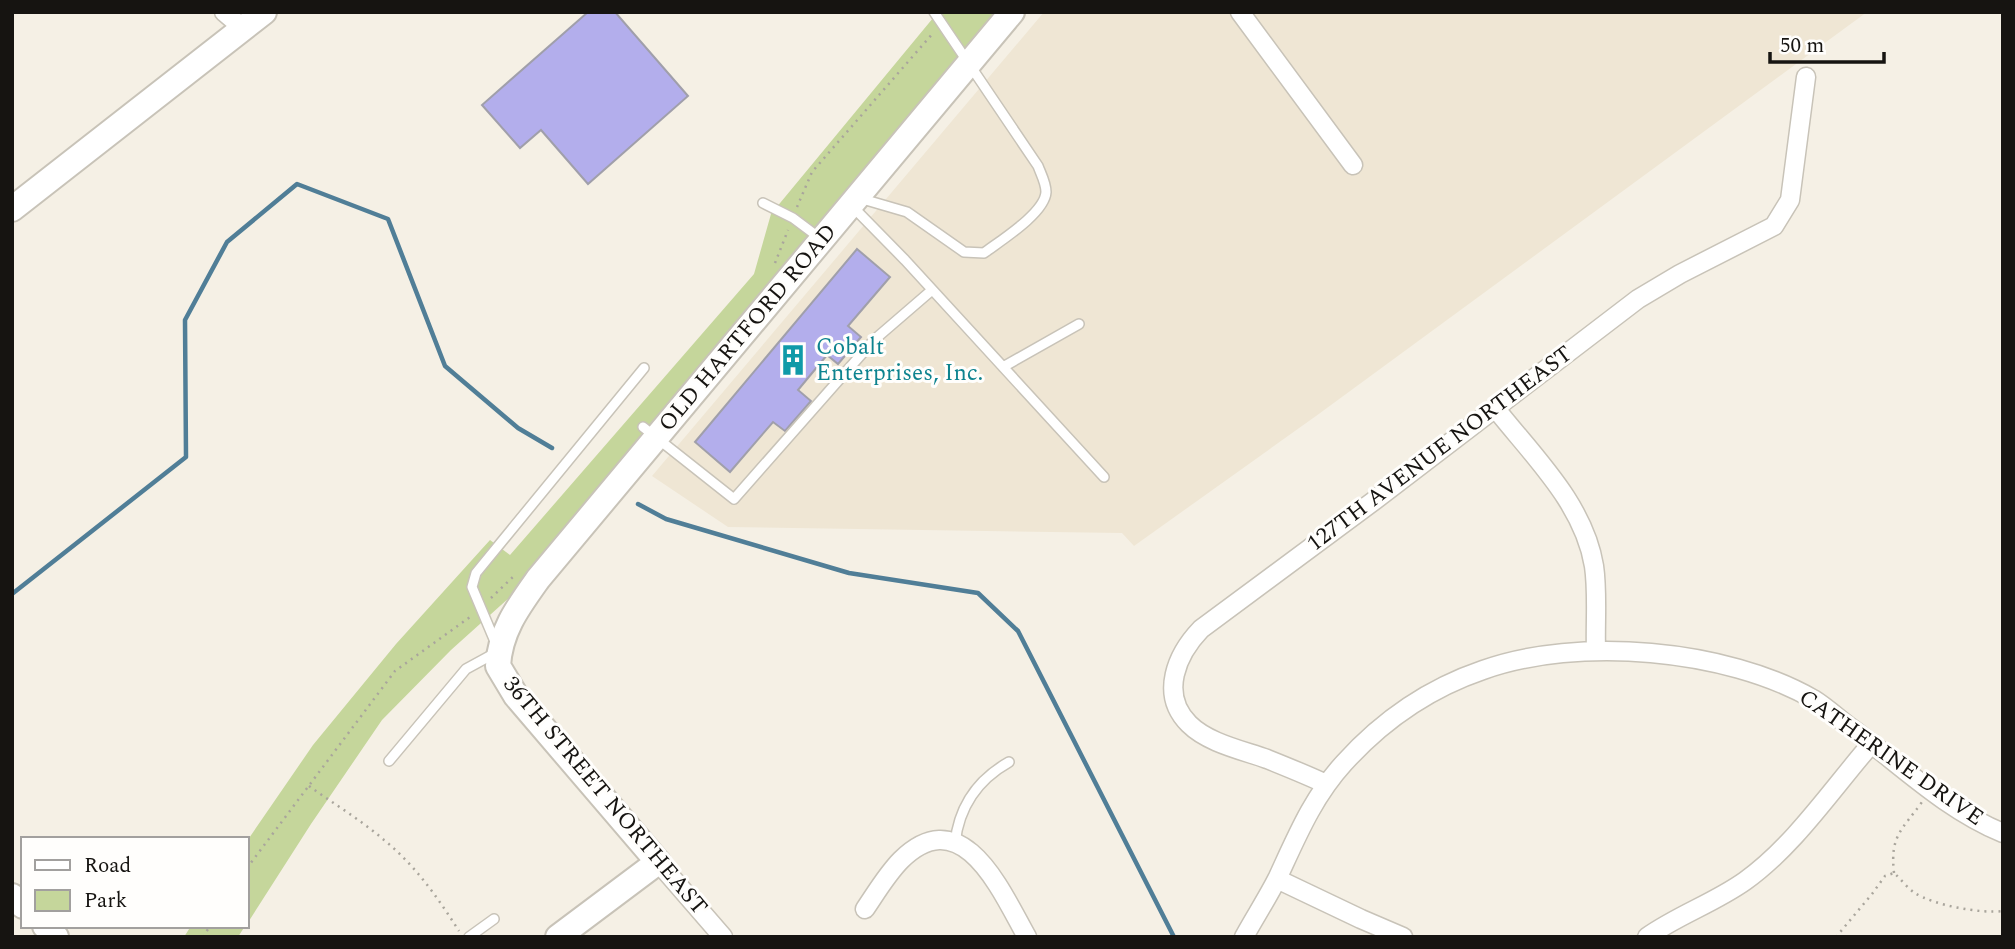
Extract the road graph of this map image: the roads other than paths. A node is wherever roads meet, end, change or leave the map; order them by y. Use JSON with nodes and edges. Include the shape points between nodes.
{"nodes":[{"id":1,"x":224,"y":12,"type":"edge"},
{"id":2,"x":264,"y":12,"type":"edge"},
{"id":3,"x":934,"y":12,"type":"edge"},
{"id":4,"x":1012,"y":12,"type":"edge"},
{"id":5,"x":1240,"y":12,"type":"edge"},
{"id":6,"x":243,"y":29,"type":"junction"},
{"id":7,"x":969,"y":63,"type":"junction"},
{"id":8,"x":1805,"y":77,"type":"dead end"},
{"id":9,"x":1353,"y":165,"type":"dead end"},
{"id":10,"x":854,"y":201,"type":"junction"},
{"id":11,"x":763,"y":203,"type":"dead end"},
{"id":12,"x":12,"y":209,"type":"edge"},
{"id":13,"x":822,"y":240,"type":"junction"},
{"id":14,"x":932,"y":290,"type":"junction"},
{"id":15,"x":1079,"y":324,"type":"dead end"},
{"id":16,"x":644,"y":368,"type":"dead end"},
{"id":17,"x":1003,"y":368,"type":"junction"},
{"id":18,"x":1496,"y":409,"type":"junction"},
{"id":19,"x":650,"y":432,"type":"junction"},
{"id":20,"x":1104,"y":477,"type":"dead end"},
{"id":21,"x":499,"y":651,"type":"junction"},
{"id":22,"x":1596,"y":651,"type":"junction"},
{"id":23,"x":1872,"y":744,"type":"junction"},
{"id":24,"x":389,"y":761,"type":"dead end"},
{"id":25,"x":1009,"y":762,"type":"dead end"},
{"id":26,"x":1326,"y":784,"type":"junction"},
{"id":27,"x":2003,"y":833,"type":"edge"},
{"id":28,"x":955,"y":843,"type":"junction"},
{"id":29,"x":659,"y":862,"type":"junction"},
{"id":30,"x":1277,"y":879,"type":"junction"},
{"id":31,"x":865,"y":909,"type":"dead end"},
{"id":32,"x":494,"y":919,"type":"dead end"},
{"id":33,"x":468,"y":937,"type":"edge"},
{"id":34,"x":558,"y":937,"type":"edge"},
{"id":35,"x":723,"y":937,"type":"edge"},
{"id":36,"x":1027,"y":937,"type":"edge"},
{"id":37,"x":1244,"y":937,"type":"edge"},
{"id":38,"x":1402,"y":937,"type":"edge"},
{"id":39,"x":1647,"y":937,"type":"edge"}],
"edges":[{"from":1,"to":6,"type":"street"},
{"from":2,"to":6,"type":"street"},
{"from":3,"to":7,"type":"lane"},
{"from":4,"to":7,"type":"street","name":"OLD HARTFORD ROAD"},
{"from":5,"to":9,"type":"street"},
{"from":6,"to":12,"type":"street"},
{"from":7,"to":10,"type":"street","name":"OLD HARTFORD ROAD"},
{"from":7,"to":10,"type":"lane","via":[[1044,179],[1046,195],[1037,212],[984,253],[964,253],[908,212]]},
{"from":8,"to":18,"type":"street","name":"127TH AVENUE NORTHEAST","via":[[1790,200],[1774,226],[1637,299]]},
{"from":10,"to":13,"type":"street","name":"OLD HARTFORD ROAD"},
{"from":10,"to":14,"type":"lane"},
{"from":11,"to":13,"type":"lane"},
{"from":13,"to":19,"type":"street","name":"OLD HARTFORD ROAD"},
{"from":14,"to":17,"type":"lane"},
{"from":14,"to":19,"type":"lane","via":[[874,340],[734,499]]},
{"from":15,"to":17,"type":"lane"},
{"from":16,"to":21,"type":"lane","via":[[476,573],[471,587]]},
{"from":17,"to":20,"type":"lane"},
{"from":18,"to":22,"type":"street","via":[[1570,502],[1582,527],[1594,567]]},
{"from":18,"to":26,"type":"street","name":"127TH AVENUE NORTHEAST","via":[[1201,628],[1179,656],[1173,689],[1188,723],[1222,742]]},
{"from":19,"to":21,"type":"street","name":"OLD HARTFORD ROAD","via":[[515,612]]},
{"from":21,"to":24,"type":"lane","via":[[466,669]]},
{"from":21,"to":29,"type":"street","name":"36TH STREET NORTHEAST","via":[[498,666],[516,696]]},
{"from":22,"to":23,"type":"street","name":"CATHERINE DRIVE","via":[[1689,658],[1753,673],[1814,700]]},
{"from":22,"to":26,"type":"street","name":"CATHERINE DRIVE","via":[[1527,658],[1448,684],[1380,728]]},
{"from":23,"to":27,"type":"street","name":"CATHERINE DRIVE","via":[[1929,791]]},
{"from":23,"to":39,"type":"street","via":[[1771,861],[1716,900]]},
{"from":25,"to":28,"type":"lane","via":[[981,782],[968,800]]},
{"from":26,"to":30,"type":"street","name":"CATHERINE DRIVE"},
{"from":28,"to":31,"type":"street","via":[[930,842],[914,849]]},
{"from":28,"to":36,"type":"street","via":[[978,858],[992,876]]},
{"from":29,"to":34,"type":"street"},
{"from":29,"to":35,"type":"street","name":"36TH STREET NORTHEAST"},
{"from":30,"to":37,"type":"street","name":"CATHERINE DRIVE"},
{"from":30,"to":38,"type":"street"},
{"from":32,"to":33,"type":"lane"}]}
